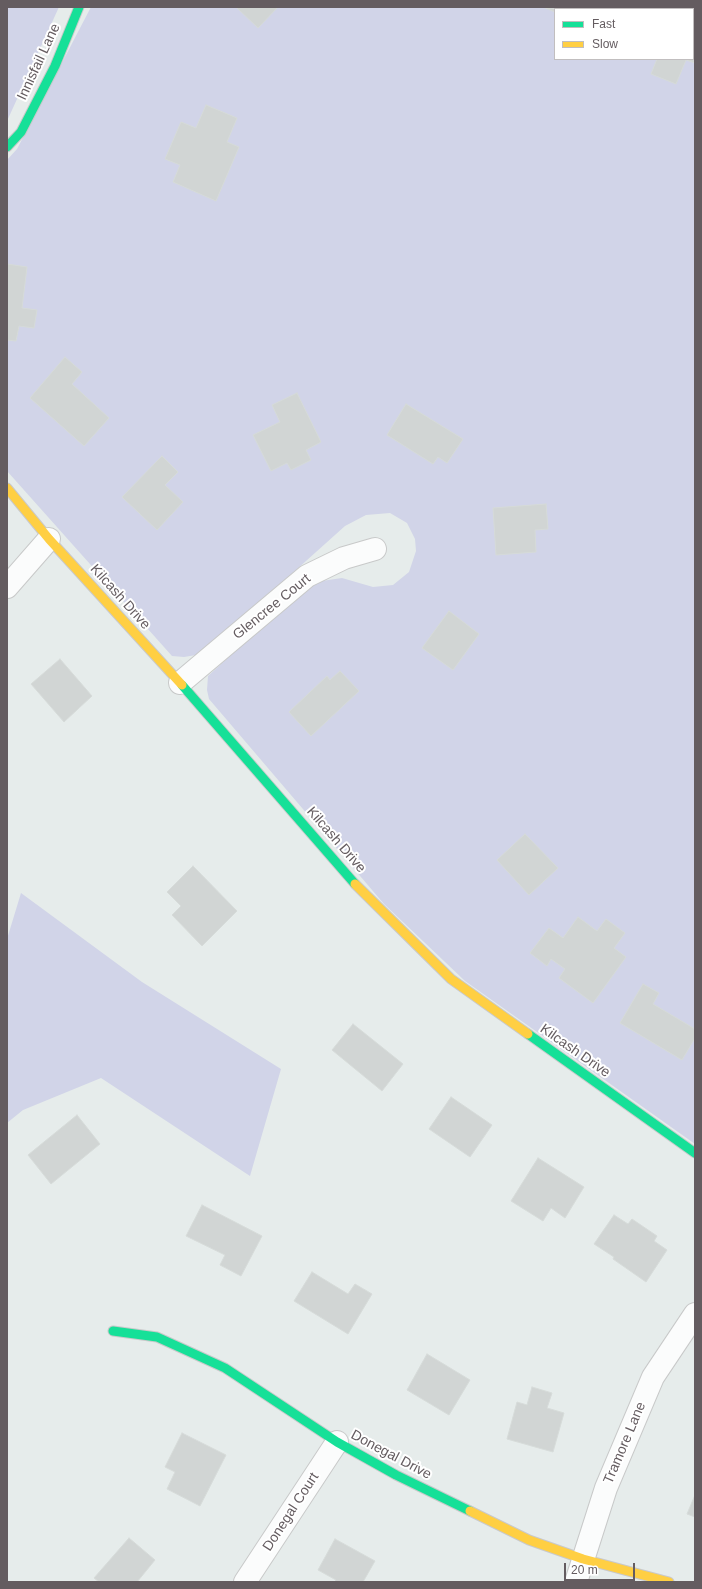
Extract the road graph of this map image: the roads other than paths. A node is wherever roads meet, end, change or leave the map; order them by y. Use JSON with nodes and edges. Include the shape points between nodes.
{"nodes":[{"id":1,"x":79,"y":7,"type":"edge"},
{"id":2,"x":7,"y":147,"type":"edge"},
{"id":3,"x":7,"y":488,"type":"edge"},
{"id":4,"x":49,"y":539,"type":"junction"},
{"id":5,"x":375,"y":549,"type":"dead end"},
{"id":6,"x":7,"y":587,"type":"edge"},
{"id":7,"x":180,"y":683,"type":"junction"},
{"id":8,"x":695,"y":1153,"type":"edge"},
{"id":9,"x":695,"y":1314,"type":"edge"},
{"id":10,"x":112,"y":1331,"type":"dead end"},
{"id":11,"x":337,"y":1442,"type":"junction"},
{"id":12,"x":583,"y":1559,"type":"junction"},
{"id":13,"x":245,"y":1582,"type":"edge"},
{"id":14,"x":576,"y":1582,"type":"edge"},
{"id":15,"x":669,"y":1582,"type":"edge"}],
"edges":[{"from":1,"to":2,"type":"street","name":"Innisfail Lane","via":[[55,66],[21,132]]},
{"from":3,"to":4,"type":"street","name":"Kilcash Drive"},
{"from":4,"to":6,"type":"street"},
{"from":4,"to":7,"type":"street","name":"Kilcash Drive"},
{"from":5,"to":7,"type":"street","name":"Glencree Court","via":[[344,558],[307,576]]},
{"from":7,"to":8,"type":"street","name":"Kilcash Drive","via":[[365,895],[451,980]]},
{"from":9,"to":12,"type":"street","name":"Tramore Lane","via":[[653,1377],[606,1488]]},
{"from":10,"to":11,"type":"street","name":"Donegal Drive","via":[[157,1337],[225,1368]]},
{"from":11,"to":12,"type":"street","name":"Donegal Drive","via":[[396,1475],[529,1540]]},
{"from":11,"to":13,"type":"street","name":"Donegal Court"},
{"from":12,"to":14,"type":"street","name":"Tramore Lane"},
{"from":12,"to":15,"type":"street","name":"Donegal Drive"}]}
